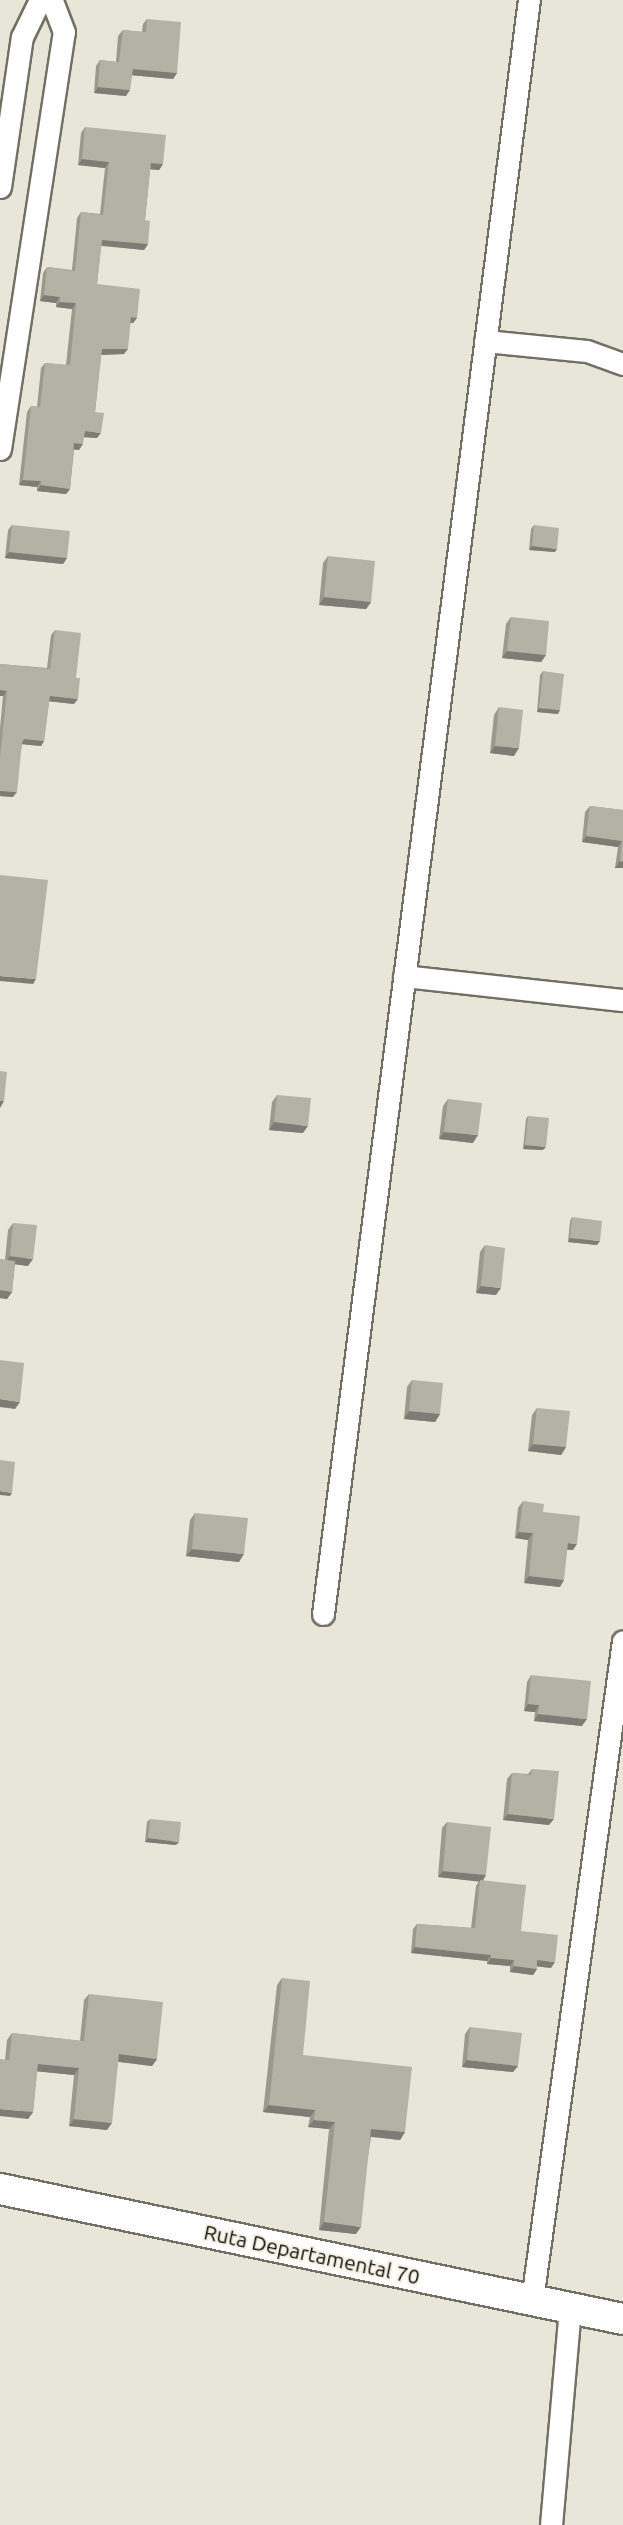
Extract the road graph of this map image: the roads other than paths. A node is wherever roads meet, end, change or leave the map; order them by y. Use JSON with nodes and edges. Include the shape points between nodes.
{"nodes":[{"id":1,"x":40,"y":0,"type":"edge"},
{"id":2,"x":52,"y":0,"type":"edge"},
{"id":3,"x":529,"y":0,"type":"edge"},
{"id":4,"x":0,"y":187,"type":"edge"},
{"id":5,"x":485,"y":341,"type":"junction"},
{"id":6,"x":623,"y":364,"type":"edge"},
{"id":7,"x":0,"y":449,"type":"edge"},
{"id":8,"x":404,"y":976,"type":"junction"},
{"id":9,"x":623,"y":1000,"type":"edge"},
{"id":10,"x":323,"y":1614,"type":"dead end"},
{"id":11,"x":623,"y":1646,"type":"edge"},
{"id":12,"x":0,"y":2189,"type":"edge"},
{"id":13,"x":532,"y":2300,"type":"junction"},
{"id":14,"x":570,"y":2308,"type":"junction"},
{"id":15,"x":623,"y":2319,"type":"edge"},
{"id":16,"x":551,"y":2525,"type":"edge"}],
"edges":[{"from":1,"to":4,"type":"street","via":[[22,37]]},
{"from":2,"to":7,"type":"street","via":[[64,32]]},
{"from":3,"to":5,"type":"street"},
{"from":5,"to":6,"type":"street","via":[[587,351]]},
{"from":5,"to":8,"type":"street"},
{"from":8,"to":9,"type":"street"},
{"from":8,"to":10,"type":"street"},
{"from":11,"to":13,"type":"street"},
{"from":12,"to":13,"type":"main road","name":"Ruta Departamental 70"},
{"from":13,"to":14,"type":"main road","name":"Ruta Departamental 70"},
{"from":14,"to":15,"type":"main road","name":"Ruta Departamental 70"},
{"from":14,"to":16,"type":"street"}]}
